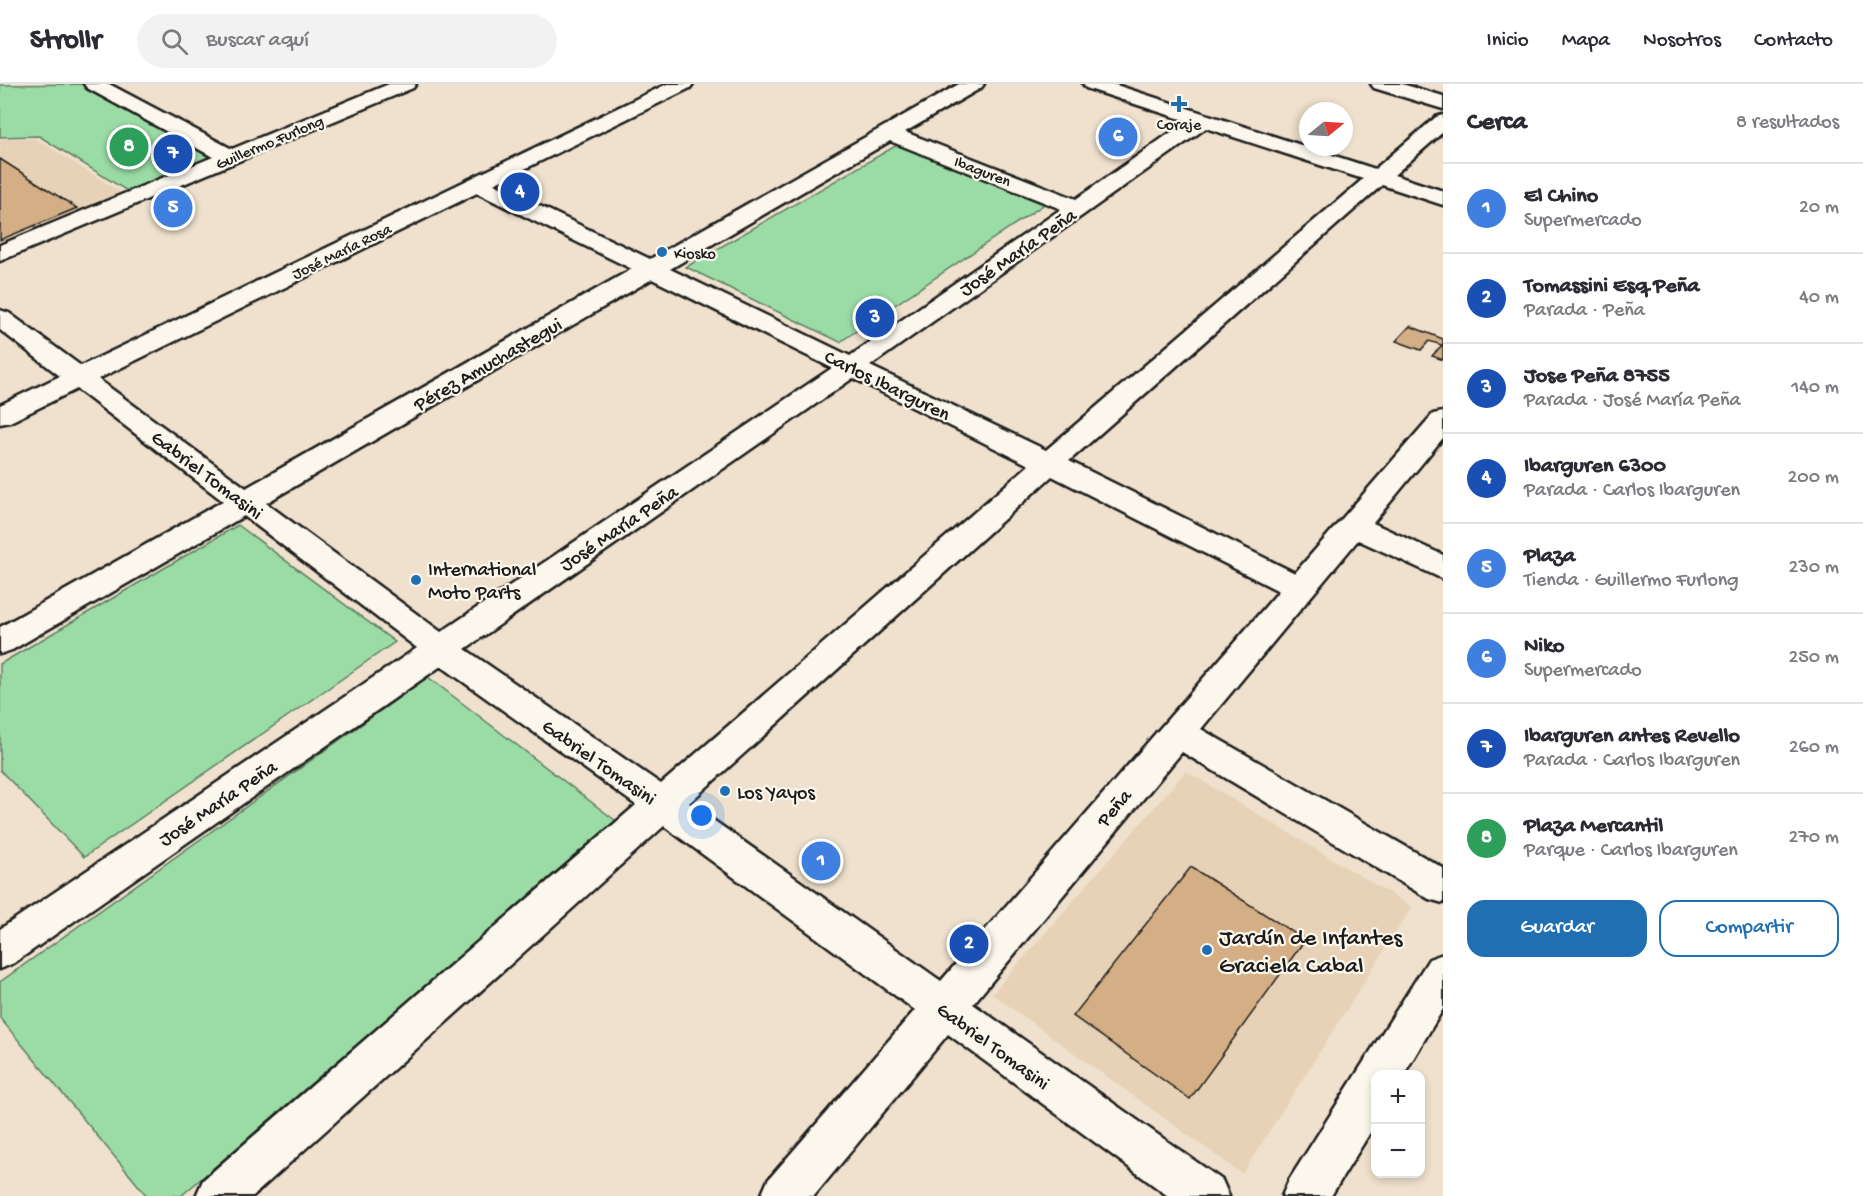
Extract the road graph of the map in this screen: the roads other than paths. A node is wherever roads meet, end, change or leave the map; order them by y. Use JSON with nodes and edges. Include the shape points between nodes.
{"nodes":[{"id":1,"x":128,"y":84,"type":"edge"},
{"id":2,"x":406,"y":84,"type":"edge"},
{"id":3,"x":683,"y":84,"type":"edge"},
{"id":4,"x":974,"y":84,"type":"edge"},
{"id":5,"x":1093,"y":84,"type":"edge"},
{"id":6,"x":1381,"y":84,"type":"edge"},
{"id":7,"x":101,"y":88,"type":"edge"},
{"id":8,"x":1443,"y":103,"type":"edge"},
{"id":9,"x":1203,"y":120,"type":"junction"},
{"id":10,"x":1443,"y":121,"type":"edge"},
{"id":11,"x":888,"y":133,"type":"junction"},
{"id":12,"x":230,"y":157,"type":"junction"},
{"id":13,"x":1379,"y":176,"type":"junction"},
{"id":14,"x":476,"y":184,"type":"junction"},
{"id":15,"x":1443,"y":198,"type":"edge"},
{"id":16,"x":1079,"y":208,"type":"junction"},
{"id":17,"x":0,"y":254,"type":"edge"},
{"id":18,"x":652,"y":268,"type":"junction"},
{"id":19,"x":0,"y":318,"type":"edge"},
{"id":20,"x":851,"y":367,"type":"junction"},
{"id":21,"x":81,"y":377,"type":"junction"},
{"id":22,"x":0,"y":416,"type":"edge"},
{"id":23,"x":1438,"y":435,"type":"edge"},
{"id":24,"x":1049,"y":463,"type":"junction"},
{"id":25,"x":246,"y":503,"type":"junction"},
{"id":26,"x":1354,"y":526,"type":"junction"},
{"id":27,"x":1443,"y":568,"type":"edge"},
{"id":28,"x":1299,"y":588,"type":"junction"},
{"id":29,"x":0,"y":642,"type":"edge"},
{"id":30,"x":441,"y":648,"type":"junction"},
{"id":31,"x":1177,"y":732,"type":"junction"},
{"id":32,"x":662,"y":804,"type":"junction"},
{"id":33,"x":1443,"y":887,"type":"edge"},
{"id":34,"x":0,"y":951,"type":"edge"},
{"id":35,"x":1443,"y":972,"type":"edge"},
{"id":36,"x":943,"y":1008,"type":"junction"},
{"id":37,"x":1382,"y":1070,"type":"edge"},
{"id":38,"x":1371,"y":1090,"type":"edge"},
{"id":39,"x":219,"y":1196,"type":"edge"},
{"id":40,"x":784,"y":1196,"type":"edge"},
{"id":41,"x":1206,"y":1196,"type":"edge"},
{"id":42,"x":1305,"y":1196,"type":"edge"}],
"edges":[{"from":1,"to":7,"type":"street"},
{"from":2,"to":12,"type":"street","name":"Guillermo Furlong"},
{"from":3,"to":14,"type":"street","name":"José María Rosa"},
{"from":4,"to":11,"type":"street","name":"Pérez Amuchastegui"},
{"from":5,"to":9,"type":"street"},
{"from":6,"to":8,"type":"street"},
{"from":7,"to":12,"type":"street"},
{"from":9,"to":13,"type":"street"},
{"from":9,"to":16,"type":"street","name":"José María Peña"},
{"from":10,"to":13,"type":"street"},
{"from":11,"to":16,"type":"street","name":"Ibaguren"},
{"from":11,"to":18,"type":"street","name":"Pérez Amuchastegui"},
{"from":12,"to":17,"type":"street","name":"Guillermo Furlong"},
{"from":13,"to":15,"type":"street"},
{"from":13,"to":24,"type":"street"},
{"from":14,"to":18,"type":"street","name":"Carlos Ibarguren"},
{"from":14,"to":21,"type":"street","name":"José María Rosa"},
{"from":16,"to":20,"type":"street","name":"José María Peña"},
{"from":18,"to":20,"type":"street","name":"Carlos Ibarguren"},
{"from":18,"to":25,"type":"street","name":"Pérez Amuchastegui"},
{"from":19,"to":21,"type":"street","name":"Gabriel Tomasini"},
{"from":20,"to":24,"type":"street","name":"Carlos Ibarguren"},
{"from":20,"to":30,"type":"street","name":"José María Peña"},
{"from":21,"to":22,"type":"street","name":"José María Rosa"},
{"from":21,"to":25,"type":"street","name":"Gabriel Tomasini"},
{"from":23,"to":26,"type":"street","name":"Peña"},
{"from":24,"to":28,"type":"street","name":"Carlos Ibarguren"},
{"from":24,"to":32,"type":"street"},
{"from":25,"to":29,"type":"street","name":"Pérez Amuchastegui"},
{"from":25,"to":30,"type":"street","name":"Gabriel Tomasini"},
{"from":26,"to":27,"type":"street"},
{"from":26,"to":28,"type":"street","name":"Peña"},
{"from":28,"to":31,"type":"street","name":"Peña"},
{"from":30,"to":32,"type":"street","name":"Gabriel Tomasini"},
{"from":30,"to":34,"type":"street","name":"José María Peña"},
{"from":31,"to":33,"type":"street"},
{"from":31,"to":36,"type":"street","name":"Peña"},
{"from":32,"to":36,"type":"street","name":"Gabriel Tomasini"},
{"from":32,"to":39,"type":"street"},
{"from":35,"to":37,"type":"street"},
{"from":36,"to":40,"type":"street","name":"Peña"},
{"from":36,"to":41,"type":"street","name":"Gabriel Tomasini"},
{"from":38,"to":42,"type":"street"}]}
